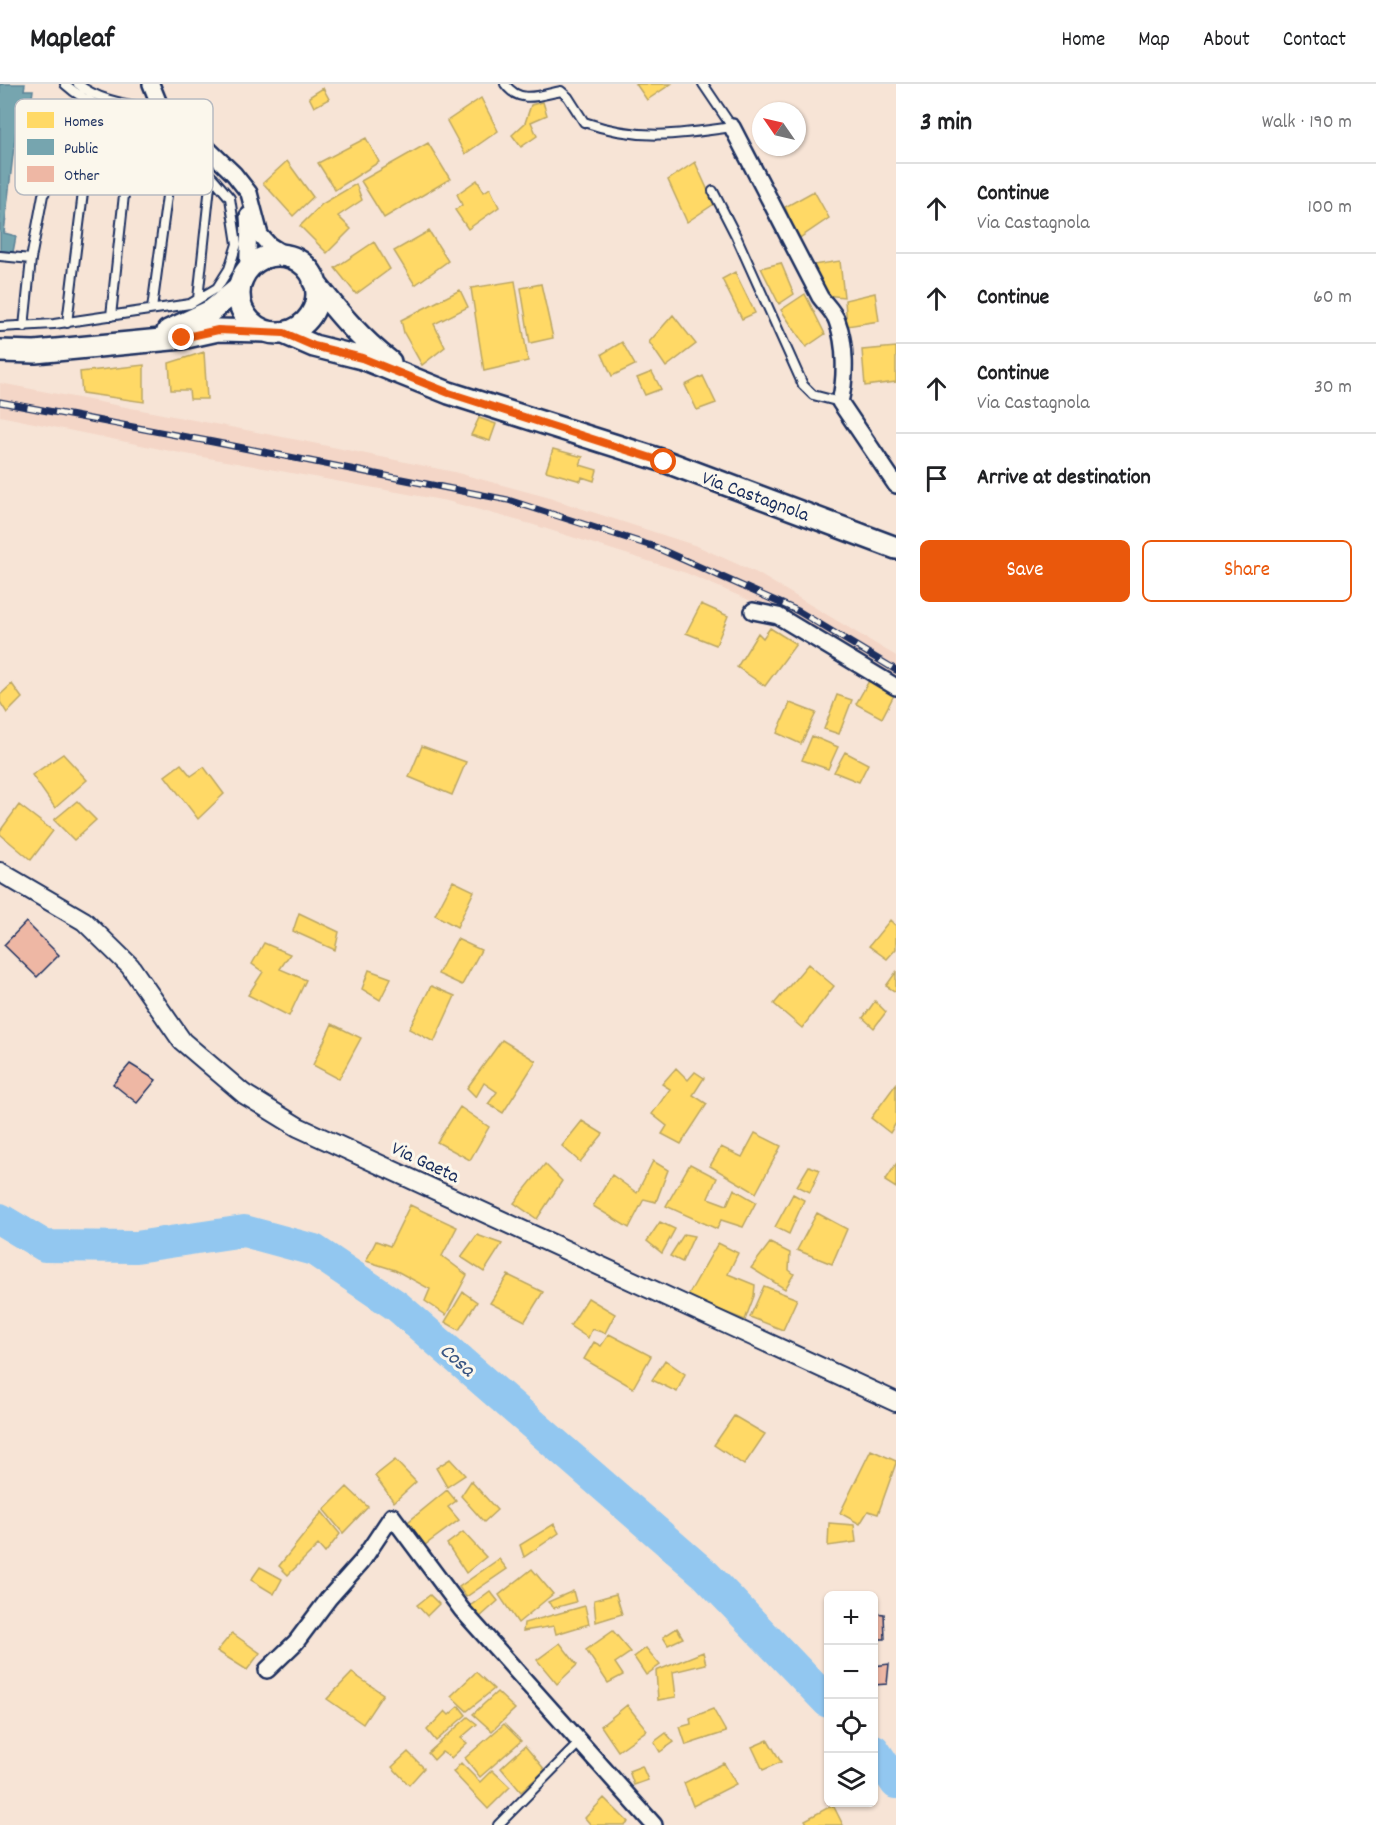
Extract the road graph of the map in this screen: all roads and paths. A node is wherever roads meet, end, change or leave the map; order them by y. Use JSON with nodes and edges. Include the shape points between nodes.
{"nodes":[{"id":1,"x":65,"y":84,"type":"edge"},
{"id":2,"x":78,"y":84,"type":"edge"},
{"id":3,"x":151,"y":84,"type":"edge"},
{"id":4,"x":505,"y":84,"type":"edge"},
{"id":5,"x":703,"y":84,"type":"edge"},
{"id":6,"x":81,"y":98,"type":"edge"},
{"id":7,"x":111,"y":99,"type":"edge"},
{"id":8,"x":157,"y":99,"type":"edge"},
{"id":9,"x":732,"y":127,"type":"junction"},
{"id":10,"x":213,"y":151,"type":"edge"},
{"id":11,"x":234,"y":174,"type":"junction"},
{"id":12,"x":213,"y":178,"type":"edge"},
{"id":13,"x":713,"y":191,"type":"dead end"},
{"id":14,"x":43,"y":195,"type":"edge"},
{"id":15,"x":84,"y":195,"type":"edge"},
{"id":16,"x":124,"y":195,"type":"edge"},
{"id":17,"x":167,"y":195,"type":"edge"},
{"id":18,"x":209,"y":195,"type":"edge"},
{"id":19,"x":0,"y":256,"type":"edge"},
{"id":20,"x":288,"y":257,"type":"junction"},
{"id":21,"x":32,"y":259,"type":"junction"},
{"id":22,"x":243,"y":279,"type":"junction"},
{"id":23,"x":314,"y":282,"type":"junction"},
{"id":24,"x":198,"y":299,"type":"junction"},
{"id":25,"x":152,"y":309,"type":"junction"},
{"id":26,"x":111,"y":316,"type":"junction"},
{"id":27,"x":67,"y":323,"type":"junction"},
{"id":28,"x":0,"y":327,"type":"edge"},
{"id":29,"x":24,"y":327,"type":"junction"},
{"id":30,"x":274,"y":332,"type":"junction"},
{"id":31,"x":148,"y":340,"type":"junction"},
{"id":32,"x":0,"y":351,"type":"edge"},
{"id":33,"x":409,"y":377,"type":"junction"},
{"id":34,"x":840,"y":402,"type":"junction"},
{"id":35,"x":896,"y":485,"type":"edge"},
{"id":36,"x":896,"y":548,"type":"edge"},
{"id":37,"x":753,"y":611,"type":"dead end"},
{"id":38,"x":896,"y":687,"type":"edge"},
{"id":39,"x":0,"y":872,"type":"edge"},
{"id":40,"x":896,"y":1402,"type":"edge"},
{"id":41,"x":267,"y":1670,"type":"dead end"},
{"id":42,"x":580,"y":1742,"type":"junction"},
{"id":43,"x":652,"y":1824,"type":"edge"},
{"id":44,"x":498,"y":1825,"type":"edge"}],
"edges":[{"from":1,"to":6,"type":"lane"},
{"from":2,"to":7,"type":"lane","via":[[88,92]]},
{"from":3,"to":8,"type":"street"},
{"from":4,"to":9,"type":"lane","via":[[511,93],[524,97],[561,91],[585,122],[628,134],[682,134]]},
{"from":5,"to":9,"type":"lane"},
{"from":9,"to":34,"type":"street","via":[[814,287],[837,320],[844,364]]},
{"from":10,"to":11,"type":"street"},
{"from":11,"to":20,"type":"street","via":[[249,193],[260,235]]},
{"from":11,"to":22,"type":"street","via":[[250,233]]},
{"from":12,"to":24,"type":"lane","via":[[230,198],[237,244],[229,269],[217,288]]},
{"from":13,"to":34,"type":"lane","via":[[803,385],[813,395]]},
{"from":14,"to":21,"type":"lane"},
{"from":15,"to":27,"type":"lane"},
{"from":16,"to":26,"type":"lane"},
{"from":17,"to":25,"type":"lane"},
{"from":18,"to":24,"type":"lane"},
{"from":19,"to":21,"type":"lane"},
{"from":20,"to":22,"type":"main road","via":[[266,257],[256,262]]},
{"from":20,"to":23,"type":"main road","via":[[299,262]]},
{"from":21,"to":29,"type":"lane"},
{"from":22,"to":30,"type":"main road","via":[[242,310],[255,326]]},
{"from":22,"to":31,"type":"main road","via":[[212,311]]},
{"from":23,"to":30,"type":"main road","via":[[315,304],[311,314],[294,329]]},
{"from":23,"to":33,"type":"main road","via":[[368,344]]},
{"from":24,"to":25,"type":"lane","via":[[190,304]]},
{"from":25,"to":26,"type":"lane"},
{"from":26,"to":27,"type":"lane"},
{"from":27,"to":29,"type":"lane"},
{"from":28,"to":29,"type":"lane"},
{"from":30,"to":31,"type":"main road","via":[[218,330]]},
{"from":30,"to":33,"type":"main road","name":"Via Castagnola","via":[[362,358]]},
{"from":31,"to":32,"type":"main road","via":[[35,352]]},
{"from":33,"to":36,"type":"main road","name":"Via Castagnola","via":[[664,462]]},
{"from":34,"to":35,"type":"street"},
{"from":37,"to":38,"type":"street","via":[[778,616]]},
{"from":39,"to":40,"type":"street","name":"Via Gaeta","via":[[84,921],[130,966],[182,1041],[244,1094],[298,1127]]},
{"from":41,"to":42,"type":"street","via":[[296,1642],[362,1561],[392,1516],[462,1611]]},
{"from":42,"to":43,"type":"street"},
{"from":42,"to":44,"type":"lane"}]}
